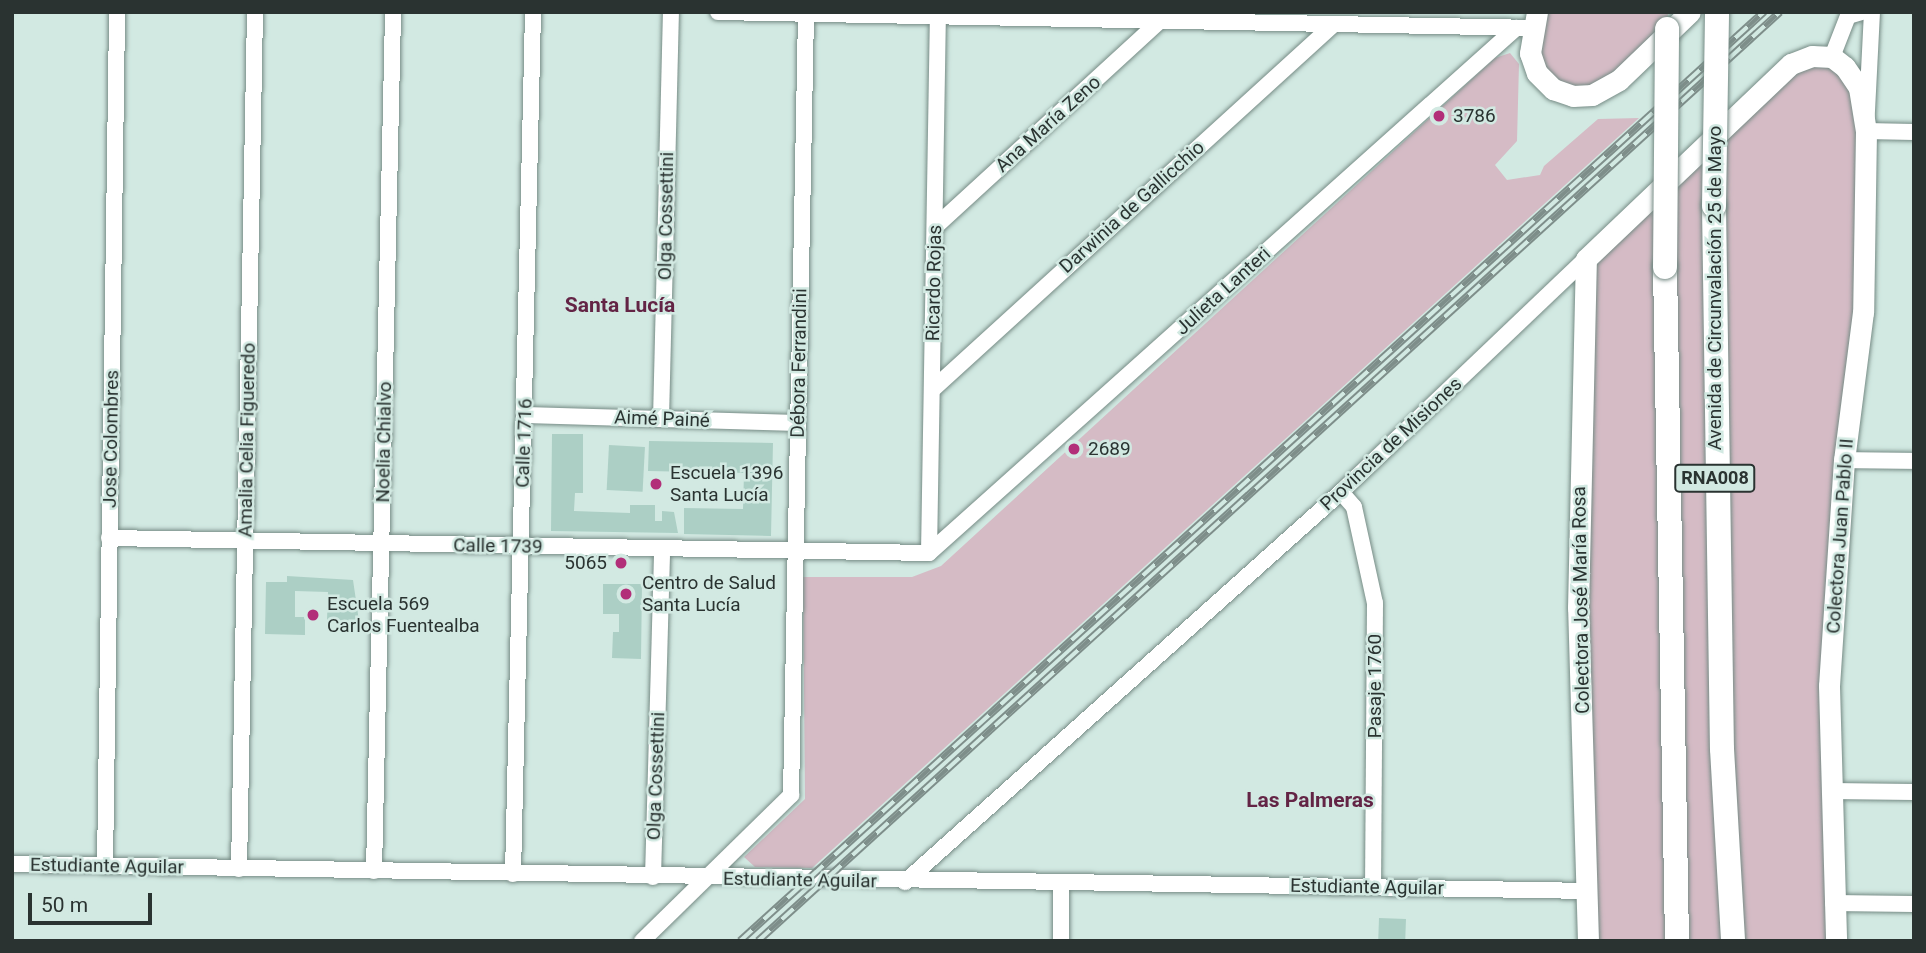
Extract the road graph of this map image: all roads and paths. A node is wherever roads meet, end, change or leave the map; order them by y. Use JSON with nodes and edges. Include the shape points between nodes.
{"nodes":[{"id":1,"x":117,"y":12,"type":"edge"},
{"id":2,"x":255,"y":12,"type":"edge"},
{"id":3,"x":393,"y":12,"type":"edge"},
{"id":4,"x":533,"y":12,"type":"edge"},
{"id":5,"x":671,"y":12,"type":"edge"},
{"id":6,"x":718,"y":12,"type":"edge"},
{"id":7,"x":1668,"y":12,"type":"edge"},
{"id":8,"x":1690,"y":12,"type":"edge"},
{"id":9,"x":1717,"y":12,"type":"edge"},
{"id":10,"x":1862,"y":12,"type":"edge"},
{"id":11,"x":1872,"y":12,"type":"edge"},
{"id":12,"x":806,"y":14,"type":"junction"},
{"id":13,"x":938,"y":14,"type":"edge"},
{"id":14,"x":1249,"y":18,"type":"edge"},
{"id":15,"x":1160,"y":21,"type":"junction"},
{"id":16,"x":1528,"y":23,"type":"edge"},
{"id":17,"x":1333,"y":25,"type":"junction"},
{"id":18,"x":1832,"y":57,"type":"junction"},
{"id":19,"x":1866,"y":131,"type":"junction"},
{"id":20,"x":1914,"y":132,"type":"edge"},
{"id":21,"x":935,"y":228,"type":"junction"},
{"id":22,"x":1586,"y":259,"type":"junction"},
{"id":23,"x":932,"y":390,"type":"junction"},
{"id":24,"x":525,"y":415,"type":"junction"},
{"id":25,"x":661,"y":419,"type":"junction"},
{"id":26,"x":798,"y":423,"type":"junction"},
{"id":27,"x":1844,"y":460,"type":"junction"},
{"id":28,"x":1914,"y":461,"type":"edge"},
{"id":29,"x":1341,"y":492,"type":"junction"},
{"id":30,"x":109,"y":538,"type":"junction"},
{"id":31,"x":245,"y":541,"type":"junction"},
{"id":32,"x":382,"y":544,"type":"junction"},
{"id":33,"x":520,"y":546,"type":"junction"},
{"id":34,"x":662,"y":548,"type":"junction"},
{"id":35,"x":796,"y":551,"type":"junction"},
{"id":36,"x":929,"y":553,"type":"junction"},
{"id":37,"x":1831,"y":791,"type":"junction"},
{"id":38,"x":1914,"y":792,"type":"edge"},
{"id":39,"x":12,"y":864,"type":"edge"},
{"id":40,"x":105,"y":866,"type":"junction"},
{"id":41,"x":239,"y":869,"type":"junction"},
{"id":42,"x":374,"y":871,"type":"junction"},
{"id":43,"x":513,"y":874,"type":"junction"},
{"id":44,"x":653,"y":877,"type":"junction"},
{"id":45,"x":708,"y":878,"type":"junction"},
{"id":46,"x":905,"y":882,"type":"junction"},
{"id":47,"x":1061,"y":884,"type":"junction"},
{"id":48,"x":1373,"y":887,"type":"junction"},
{"id":49,"x":1587,"y":891,"type":"junction"},
{"id":50,"x":1833,"y":903,"type":"junction"},
{"id":51,"x":1914,"y":904,"type":"edge"},
{"id":52,"x":1733,"y":933,"type":"edge"},
{"id":53,"x":642,"y":941,"type":"edge"},
{"id":54,"x":1061,"y":941,"type":"edge"},
{"id":55,"x":1588,"y":941,"type":"edge"},
{"id":56,"x":1677,"y":941,"type":"edge"},
{"id":57,"x":1836,"y":941,"type":"edge"}],
"edges":[{"from":1,"to":30,"type":"street","name":"Jose Colombres"},
{"from":2,"to":31,"type":"street","name":"Amalia Celia Figueredo"},
{"from":3,"to":32,"type":"street","name":"Noelia Chialvo"},
{"from":4,"to":24,"type":"street","name":"Calle 1716"},
{"from":5,"to":25,"type":"street","name":"Olga Cossettini"},
{"from":6,"to":12,"type":"street"},
{"from":7,"to":56,"type":"highway","number":"RNA008","bridge":true,"via":[[1665,267]]},
{"from":8,"to":16,"type":"main road","via":[[1619,80],[1592,95],[1573,96],[1553,89],[1537,73],[1530,54]]},
{"from":9,"to":52,"type":"highway","name":"Avenida de Circunvalación 25 de Mayo","number":"RNA008","bridge":true,"via":[[1718,612]]},
{"from":10,"to":18,"type":"street","via":[[1847,16]]},
{"from":11,"to":19,"type":"street","name":"Colectora Juan Pablo II"},
{"from":12,"to":13,"type":"street"},
{"from":12,"to":26,"type":"street","name":"Débora Ferrandini"},
{"from":13,"to":15,"type":"street"},
{"from":13,"to":21,"type":"street","name":"Ricardo Rojas"},
{"from":14,"to":15,"type":"street"},
{"from":14,"to":17,"type":"street"},
{"from":15,"to":21,"type":"street","name":"Ana María Zeno"},
{"from":16,"to":17,"type":"street"},
{"from":16,"to":36,"type":"street","name":"Julieta Lanteri"},
{"from":17,"to":23,"type":"street","name":"Darwinia de Gallicchio"},
{"from":18,"to":19,"type":"main road","name":"Colectora Juan Pablo II","via":[[1859,88]]},
{"from":18,"to":22,"type":"main road","name":"Provincia de Misiones","via":[[1812,56],[1791,64]]},
{"from":19,"to":20,"type":"street"},
{"from":19,"to":27,"type":"main road","name":"Colectora Juan Pablo II","via":[[1863,312]]},
{"from":21,"to":23,"type":"street","name":"Ricardo Rojas"},
{"from":22,"to":29,"type":"street","name":"Provincia de Misiones"},
{"from":22,"to":49,"type":"main road","name":"Colectora José María Rosa","via":[[1577,608]]},
{"from":23,"to":36,"type":"street","name":"Ricardo Rojas"},
{"from":24,"to":25,"type":"street","name":"Aimé Painé"},
{"from":24,"to":33,"type":"street","name":"Calle 1716"},
{"from":25,"to":26,"type":"street","name":"Aimé Painé"},
{"from":26,"to":35,"type":"street","name":"Débora Ferrandini"},
{"from":27,"to":28,"type":"street"},
{"from":27,"to":37,"type":"main road","name":"Colectora Juan Pablo II","via":[[1829,686]]},
{"from":29,"to":46,"type":"street","name":"Provincia de Misiones"},
{"from":29,"to":48,"type":"street","name":"Pasaje 1760","via":[[1354,507],[1375,603]]},
{"from":30,"to":31,"type":"street","name":"Calle 1739"},
{"from":30,"to":40,"type":"street","name":"Jose Colombres"},
{"from":31,"to":32,"type":"street","name":"Calle 1739"},
{"from":31,"to":41,"type":"street","name":"Amalia Celia Figueredo"},
{"from":32,"to":33,"type":"street","name":"Calle 1739"},
{"from":32,"to":42,"type":"street","name":"Noelia Chialvo"},
{"from":33,"to":34,"type":"street","name":"Calle 1739"},
{"from":33,"to":43,"type":"street","name":"Calle 1716"},
{"from":34,"to":35,"type":"street","name":"Calle 1739"},
{"from":34,"to":44,"type":"street","name":"Olga Cossettini"},
{"from":35,"to":36,"type":"street","name":"Calle 1739"},
{"from":35,"to":45,"type":"street","name":"Débora Ferrandini","via":[[791,795]]},
{"from":37,"to":38,"type":"street"},
{"from":37,"to":50,"type":"main road","name":"Colectora Juan Pablo II"},
{"from":39,"to":40,"type":"street","name":"Estudiante Aguilar"},
{"from":40,"to":41,"type":"street","name":"Estudiante Aguilar"},
{"from":41,"to":42,"type":"street","name":"Estudiante Aguilar"},
{"from":42,"to":43,"type":"street","name":"Estudiante Aguilar"},
{"from":43,"to":44,"type":"street","name":"Estudiante Aguilar"},
{"from":44,"to":45,"type":"street","name":"Estudiante Aguilar"},
{"from":45,"to":46,"type":"street","name":"Estudiante Aguilar"},
{"from":45,"to":53,"type":"street"},
{"from":46,"to":47,"type":"street","name":"Estudiante Aguilar"},
{"from":47,"to":48,"type":"street","name":"Estudiante Aguilar"},
{"from":47,"to":54,"type":"street"},
{"from":48,"to":49,"type":"street","name":"Estudiante Aguilar"},
{"from":49,"to":55,"type":"main road","name":"Colectora José María Rosa"},
{"from":50,"to":51,"type":"street"},
{"from":50,"to":57,"type":"main road","name":"Colectora Juan Pablo II"}]}
